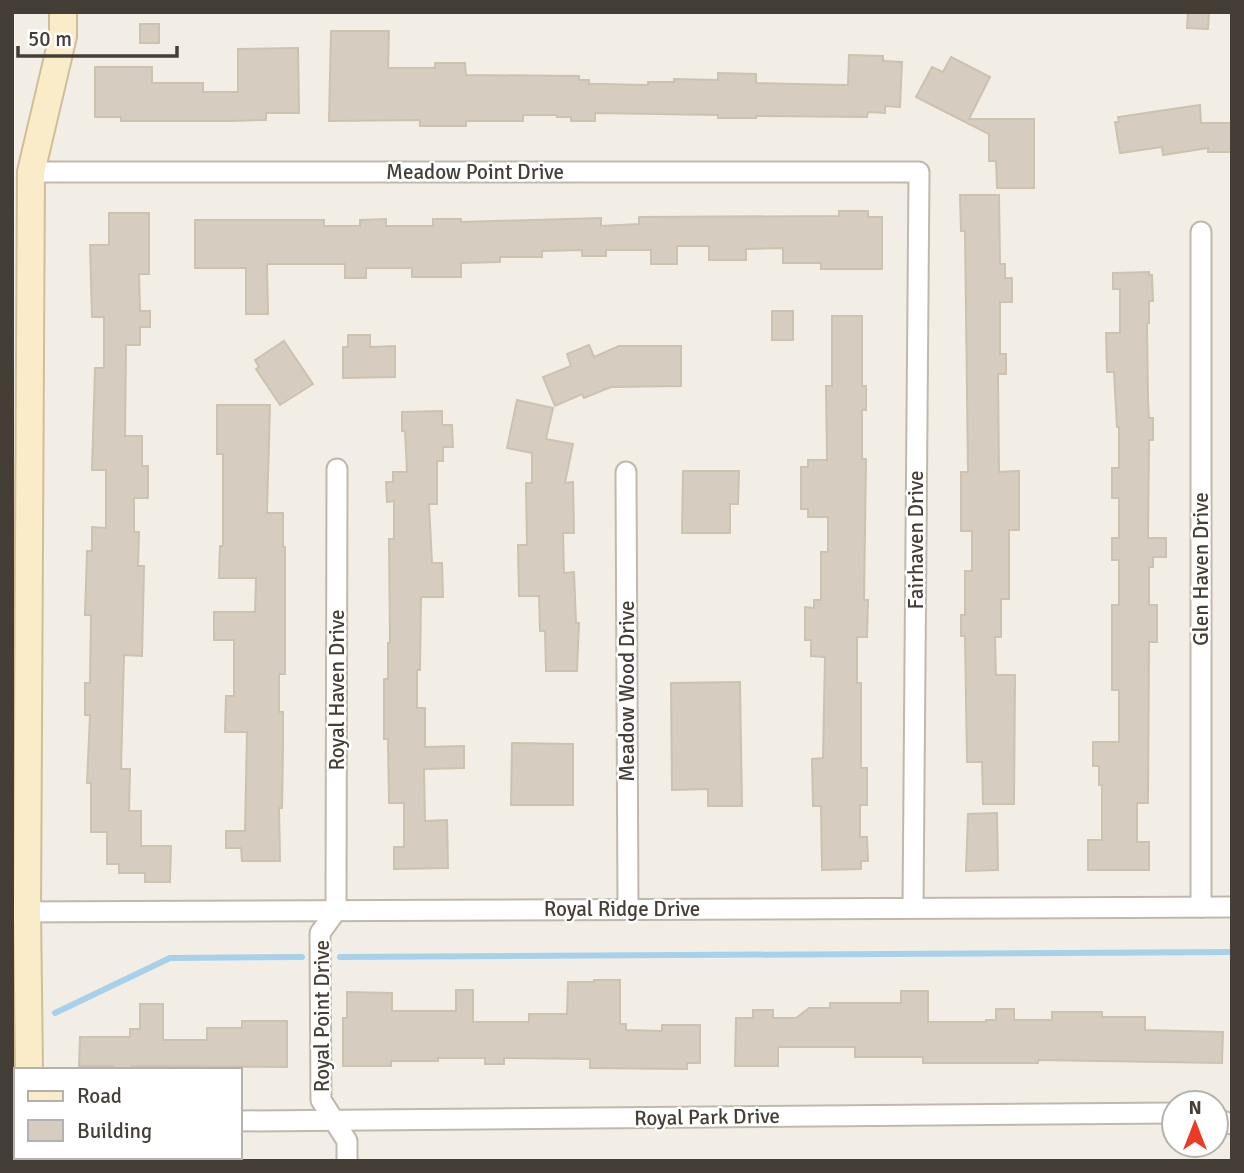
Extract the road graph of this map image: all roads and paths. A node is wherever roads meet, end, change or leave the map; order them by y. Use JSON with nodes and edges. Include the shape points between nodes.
{"nodes":[{"id":1,"x":64,"y":12,"type":"edge"},
{"id":2,"x":31,"y":172,"type":"junction"},
{"id":3,"x":919,"y":172,"type":"joint"},
{"id":4,"x":1202,"y":232,"type":"dead end"},
{"id":5,"x":337,"y":469,"type":"dead end"},
{"id":6,"x":626,"y":472,"type":"dead end"},
{"id":7,"x":1232,"y":906,"type":"edge"},
{"id":8,"x":1200,"y":907,"type":"junction"},
{"id":9,"x":914,"y":908,"type":"junction"},
{"id":10,"x":628,"y":909,"type":"junction"},
{"id":11,"x":336,"y":911,"type":"junction"},
{"id":12,"x":20,"y":912,"type":"edge"},
{"id":13,"x":29,"y":1068,"type":"edge"},
{"id":14,"x":1160,"y":1113,"type":"edge"},
{"id":15,"x":242,"y":1121,"type":"edge"},
{"id":16,"x":336,"y":1121,"type":"junction"},
{"id":17,"x":347,"y":1161,"type":"edge"}],
"edges":[{"from":1,"to":2,"type":"main road","via":[[63,36]]},
{"from":2,"to":3,"type":"street","name":"Meadow Point Drive"},
{"from":2,"to":12,"type":"main road"},
{"from":3,"to":9,"type":"street","name":"Fairhaven Drive"},
{"from":4,"to":8,"type":"street","name":"Glen Haven Drive"},
{"from":5,"to":11,"type":"street","name":"Royal Haven Drive"},
{"from":6,"to":10,"type":"street","name":"Meadow Wood Drive"},
{"from":7,"to":8,"type":"street","name":"Royal Ridge Drive"},
{"from":8,"to":9,"type":"street","name":"Royal Ridge Drive"},
{"from":9,"to":10,"type":"street","name":"Royal Ridge Drive"},
{"from":10,"to":11,"type":"street","name":"Royal Ridge Drive"},
{"from":11,"to":12,"type":"street","name":"Royal Ridge Drive"},
{"from":11,"to":16,"type":"street","name":"Royal Point Drive","via":[[320,933],[321,1100]]},
{"from":12,"to":13,"type":"main road"},
{"from":14,"to":16,"type":"street","name":"Royal Park Drive"},
{"from":15,"to":16,"type":"street","name":"Royal Park Drive"},
{"from":16,"to":17,"type":"street","name":"Royal Point Drive","via":[[347,1141]]}]}
